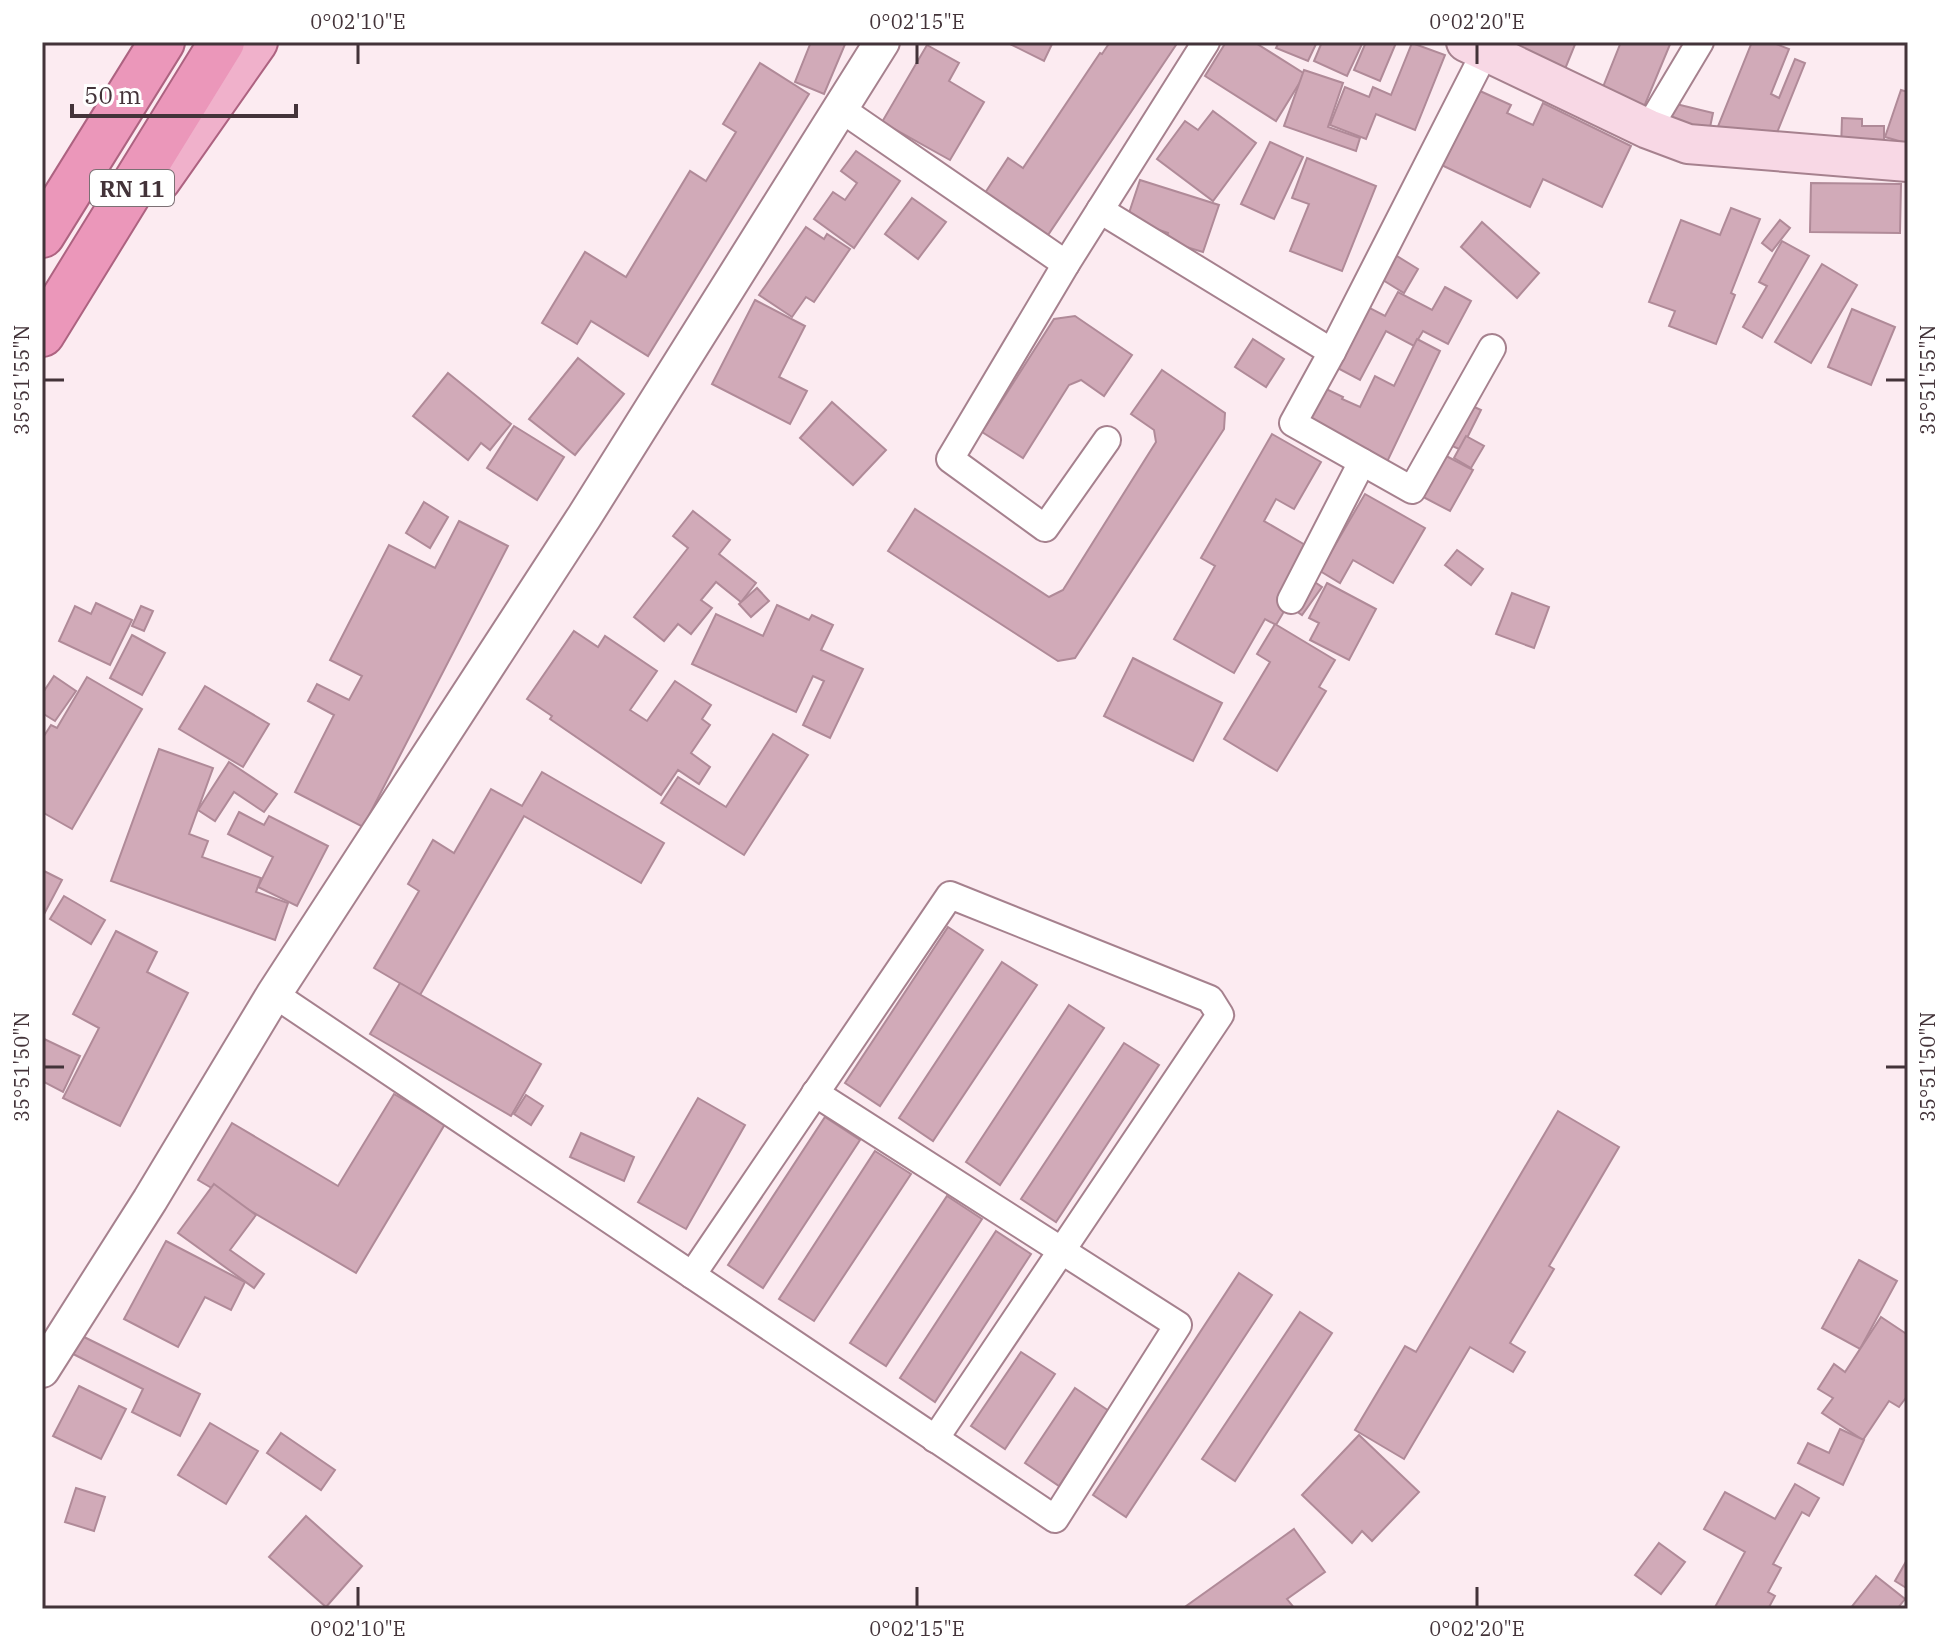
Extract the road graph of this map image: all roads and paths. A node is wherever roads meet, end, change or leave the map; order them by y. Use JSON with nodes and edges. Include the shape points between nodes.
{"nodes":[{"id":1,"x":141,"y":42,"type":"edge"},
{"id":2,"x":162,"y":42,"type":"edge"},
{"id":3,"x":222,"y":42,"type":"edge"},
{"id":4,"x":256,"y":42,"type":"edge"},
{"id":5,"x":882,"y":42,"type":"edge"},
{"id":6,"x":1206,"y":42,"type":"edge"},
{"id":7,"x":1700,"y":42,"type":"edge"},
{"id":8,"x":1470,"y":44,"type":"edge"},
{"id":9,"x":841,"y":109,"type":"junction"},
{"id":10,"x":1648,"y":129,"type":"junction"},
{"id":11,"x":1908,"y":162,"type":"edge"},
{"id":12,"x":1100,"y":210,"type":"junction"},
{"id":13,"x":42,"y":223,"type":"edge"},
{"id":14,"x":42,"y":235,"type":"edge"},
{"id":15,"x":1066,"y":264,"type":"junction"},
{"id":16,"x":42,"y":334,"type":"edge"},
{"id":17,"x":42,"y":344,"type":"edge"},
{"id":18,"x":1492,"y":348,"type":"dead end"},
{"id":19,"x":1332,"y":352,"type":"junction"},
{"id":20,"x":1107,"y":440,"type":"dead end"},
{"id":21,"x":1362,"y":462,"type":"junction"},
{"id":22,"x":1291,"y":600,"type":"dead end"},
{"id":23,"x":274,"y":994,"type":"junction"},
{"id":24,"x":815,"y":1093,"type":"junction"},
{"id":25,"x":1061,"y":1251,"type":"junction"},
{"id":26,"x":692,"y":1275,"type":"junction"},
{"id":27,"x":42,"y":1370,"type":"edge"},
{"id":28,"x":935,"y":1439,"type":"junction"}],
"edges":[{"from":1,"to":13,"type":"main road"},
{"from":2,"to":14,"type":"highway","number":"RN 11"},
{"from":3,"to":16,"type":"highway","number":"RN 11"},
{"from":4,"to":17,"type":"main road"},
{"from":5,"to":9,"type":"street"},
{"from":6,"to":12,"type":"street"},
{"from":7,"to":10,"type":"street"},
{"from":8,"to":10,"type":"main road"},
{"from":8,"to":19,"type":"street"},
{"from":9,"to":15,"type":"street"},
{"from":9,"to":23,"type":"street"},
{"from":10,"to":11,"type":"main road","via":[[1688,144]]},
{"from":12,"to":15,"type":"street"},
{"from":12,"to":19,"type":"street"},
{"from":15,"to":20,"type":"street","via":[[950,459],[1045,528]]},
{"from":18,"to":21,"type":"street","via":[[1412,490]]},
{"from":19,"to":21,"type":"street","via":[[1293,423]]},
{"from":21,"to":22,"type":"street"},
{"from":23,"to":26,"type":"street"},
{"from":23,"to":27,"type":"street"},
{"from":24,"to":25,"type":"street"},
{"from":24,"to":25,"type":"street","via":[[950,895],[1210,999],[1220,1015]]},
{"from":24,"to":26,"type":"street"},
{"from":25,"to":28,"type":"street"},
{"from":25,"to":28,"type":"street","via":[[1178,1325],[1055,1519]]},
{"from":26,"to":28,"type":"street"}]}
